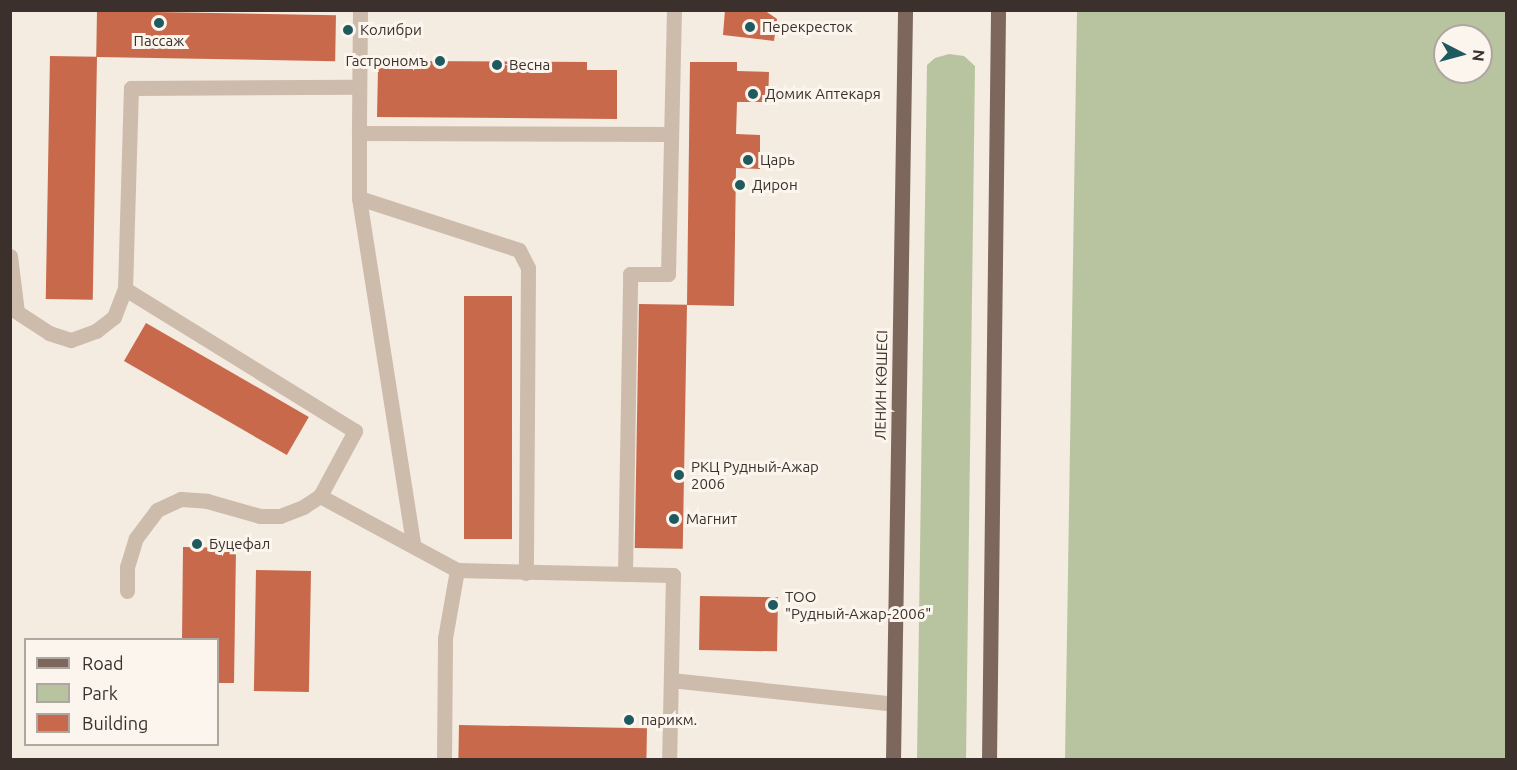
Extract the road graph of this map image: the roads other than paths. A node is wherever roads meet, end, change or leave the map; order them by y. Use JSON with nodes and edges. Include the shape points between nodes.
{"nodes":[{"id":1,"x":360,"y":10,"type":"edge"},
{"id":2,"x":674,"y":10,"type":"edge"},
{"id":3,"x":905,"y":10,"type":"edge"},
{"id":4,"x":998,"y":10,"type":"edge"},
{"id":5,"x":359,"y":87,"type":"junction"},
{"id":6,"x":359,"y":133,"type":"junction"},
{"id":7,"x":671,"y":134,"type":"junction"},
{"id":8,"x":358,"y":198,"type":"junction"},
{"id":9,"x":10,"y":256,"type":"edge"},
{"id":10,"x":125,"y":290,"type":"junction"},
{"id":11,"x":320,"y":496,"type":"junction"},
{"id":12,"x":413,"y":544,"type":"junction"},
{"id":13,"x":456,"y":570,"type":"junction"},
{"id":14,"x":526,"y":573,"type":"junction"},
{"id":15,"x":625,"y":573,"type":"junction"},
{"id":16,"x":127,"y":591,"type":"dead end"},
{"id":17,"x":671,"y":680,"type":"junction"},
{"id":18,"x":894,"y":704,"type":"junction"},
{"id":19,"x":444,"y":759,"type":"edge"},
{"id":20,"x":669,"y":759,"type":"edge"},
{"id":21,"x":894,"y":759,"type":"edge"},
{"id":22,"x":989,"y":759,"type":"edge"}],
"edges":[{"from":1,"to":5,"type":"lane"},
{"from":2,"to":7,"type":"lane"},
{"from":3,"to":18,"type":"main road","name":"ЛЕНИН КӨШЕСІ"},
{"from":4,"to":22,"type":"main road"},
{"from":5,"to":6,"type":"lane"},
{"from":5,"to":10,"type":"lane","via":[[130,88]]},
{"from":6,"to":7,"type":"lane"},
{"from":6,"to":8,"type":"lane"},
{"from":7,"to":15,"type":"lane","via":[[668,274],[630,274]]},
{"from":8,"to":12,"type":"lane"},
{"from":8,"to":14,"type":"lane","via":[[519,250],[528,268]]},
{"from":9,"to":10,"type":"lane","via":[[17,312],[49,333],[71,340],[96,332],[114,317]]},
{"from":10,"to":11,"type":"lane","via":[[355,431]]},
{"from":11,"to":12,"type":"lane"},
{"from":11,"to":16,"type":"lane","via":[[280,516],[260,516],[207,501],[181,499],[157,510],[136,538],[127,567]]},
{"from":12,"to":13,"type":"lane"},
{"from":13,"to":14,"type":"lane"},
{"from":13,"to":19,"type":"lane","via":[[445,638]]},
{"from":14,"to":15,"type":"lane"},
{"from":15,"to":17,"type":"lane","via":[[673,575]]},
{"from":17,"to":18,"type":"lane"},
{"from":17,"to":20,"type":"lane"},
{"from":18,"to":21,"type":"main road","name":"ЛЕНИН КӨШЕСІ"}]}
